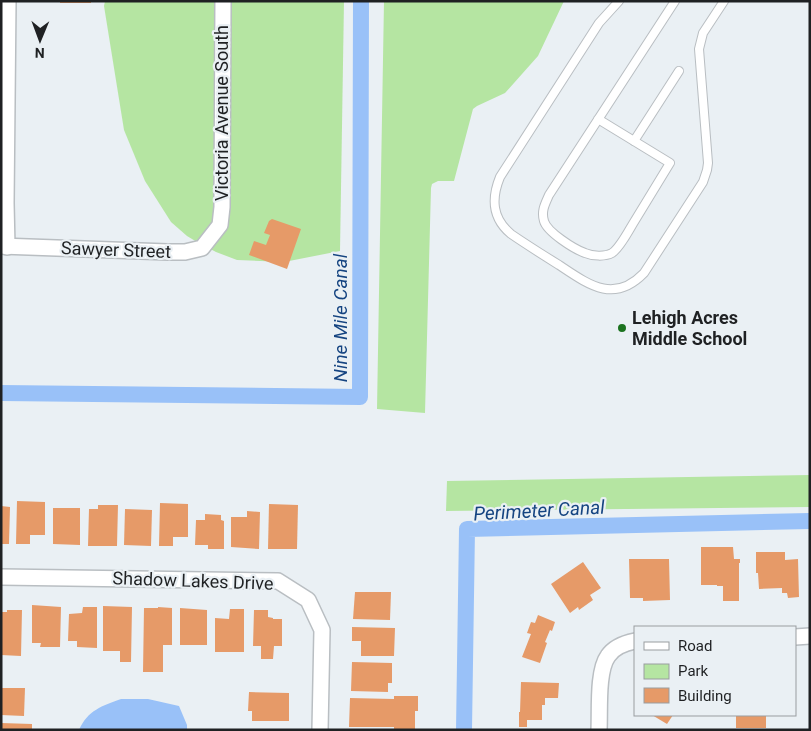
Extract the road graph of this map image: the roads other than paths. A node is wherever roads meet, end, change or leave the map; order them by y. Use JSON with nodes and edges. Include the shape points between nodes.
{"nodes":[{"id":1,"x":8,"y":1,"type":"edge"},
{"id":2,"x":223,"y":1,"type":"edge"},
{"id":3,"x":619,"y":1,"type":"edge"},
{"id":4,"x":675,"y":1,"type":"edge"},
{"id":5,"x":724,"y":1,"type":"edge"},
{"id":6,"x":679,"y":71,"type":"dead end"},
{"id":7,"x":598,"y":119,"type":"junction"},
{"id":8,"x":634,"y":142,"type":"junction"},
{"id":9,"x":220,"y":225,"type":"joint"},
{"id":10,"x":4,"y":247,"type":"edge"},
{"id":11,"x":1,"y":577,"type":"edge"},
{"id":12,"x":810,"y":636,"type":"edge"},
{"id":13,"x":796,"y":637,"type":"edge"},
{"id":14,"x":634,"y":641,"type":"edge"},
{"id":15,"x":320,"y":730,"type":"edge"},
{"id":16,"x":599,"y":730,"type":"edge"}],
"edges":[{"from":1,"to":10,"type":"street"},
{"from":2,"to":9,"type":"street","name":"Victoria Avenue South"},
{"from":3,"to":5,"type":"lane","via":[[599,23],[500,177],[494,198],[498,217],[511,234],[587,283],[602,289],[627,286],[644,273],[704,182],[708,162],[699,49],[703,33]]},
{"from":4,"to":7,"type":"lane"},
{"from":6,"to":8,"type":"lane"},
{"from":7,"to":8,"type":"lane"},
{"from":7,"to":8,"type":"lane","via":[[543,208],[544,222],[554,235],[586,253],[613,253],[670,163]]},
{"from":9,"to":10,"type":"street","name":"Sawyer Street","via":[[202,248],[185,252]]},
{"from":11,"to":15,"type":"street","name":"Shadow Lakes Drive","via":[[278,581],[308,600],[322,630]]},
{"from":12,"to":13,"type":"street"},
{"from":14,"to":16,"type":"street","via":[[621,644],[608,656],[601,672]]}]}
